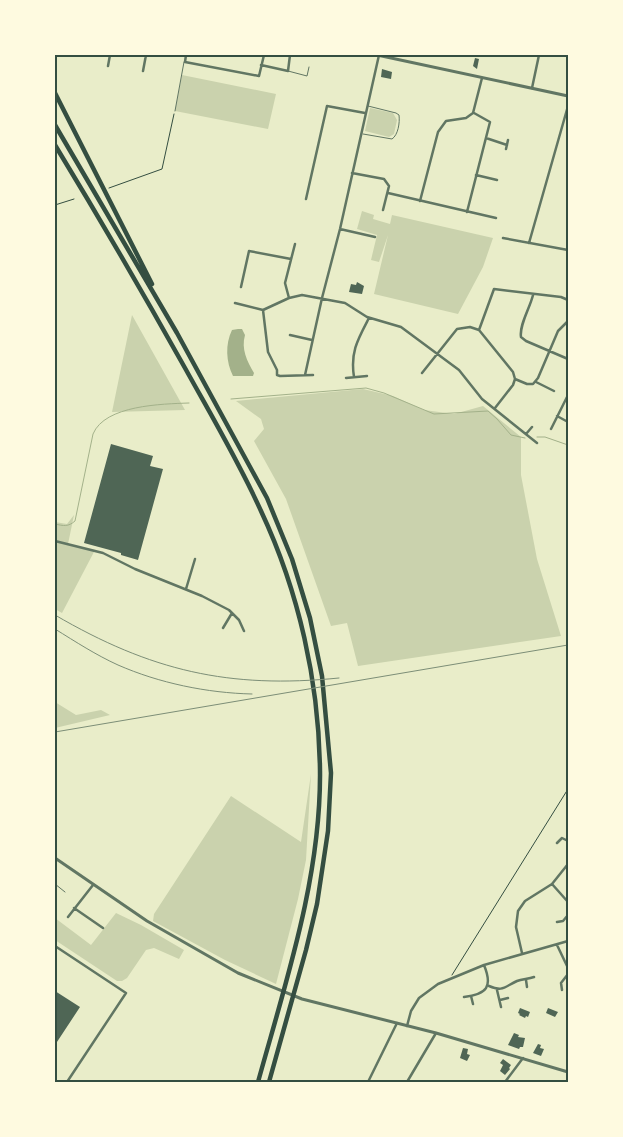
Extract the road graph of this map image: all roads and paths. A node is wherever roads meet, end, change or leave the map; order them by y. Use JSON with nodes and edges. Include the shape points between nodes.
{"nodes":[{"id":1,"x":110,"y":55,"type":"edge"},
{"id":2,"x":140,"y":55,"type":"edge"},
{"id":3,"x":186,"y":55,"type":"edge"},
{"id":4,"x":264,"y":55,"type":"edge"},
{"id":5,"x":290,"y":55,"type":"edge"},
{"id":6,"x":378,"y":55,"type":"edge"},
{"id":7,"x":539,"y":55,"type":"edge"},
{"id":8,"x":146,"y":56,"type":"edge"},
{"id":9,"x":184,"y":62,"type":"junction"},
{"id":10,"x":262,"y":65,"type":"junction"},
{"id":11,"x":108,"y":66,"type":"dead end"},
{"id":12,"x":309,"y":67,"type":"dead end"},
{"id":13,"x":143,"y":71,"type":"dead end"},
{"id":14,"x":288,"y":71,"type":"junction"},
{"id":15,"x":482,"y":78,"type":"junction"},
{"id":16,"x":532,"y":88,"type":"junction"},
{"id":17,"x":55,"y":93,"type":"edge"},
{"id":18,"x":568,"y":96,"type":"edge"},
{"id":19,"x":367,"y":106,"type":"junction"},
{"id":20,"x":568,"y":106,"type":"edge"},
{"id":21,"x":175,"y":111,"type":"joint"},
{"id":22,"x":365,"y":113,"type":"junction"},
{"id":23,"x":473,"y":113,"type":"junction"},
{"id":24,"x":55,"y":125,"type":"edge"},
{"id":25,"x":361,"y":133,"type":"junction"},
{"id":26,"x":486,"y":138,"type":"junction"},
{"id":27,"x":508,"y":140,"type":"dead end"},
{"id":28,"x":55,"y":146,"type":"edge"},
{"id":29,"x":55,"y":152,"type":"edge"},
{"id":30,"x":352,"y":173,"type":"junction"},
{"id":31,"x":476,"y":175,"type":"junction"},
{"id":32,"x":497,"y":180,"type":"dead end"},
{"id":33,"x":79,"y":185,"type":"junction"},
{"id":34,"x":109,"y":188,"type":"dead end"},
{"id":35,"x":388,"y":193,"type":"junction"},
{"id":36,"x":74,"y":199,"type":"dead end"},
{"id":37,"x":306,"y":199,"type":"dead end"},
{"id":38,"x":420,"y":200,"type":"junction"},
{"id":39,"x":55,"y":205,"type":"edge"},
{"id":40,"x":383,"y":210,"type":"dead end"},
{"id":41,"x":467,"y":212,"type":"junction"},
{"id":42,"x":496,"y":218,"type":"dead end"},
{"id":43,"x":340,"y":229,"type":"junction"},
{"id":44,"x":375,"y":237,"type":"dead end"},
{"id":45,"x":503,"y":238,"type":"dead end"},
{"id":46,"x":529,"y":243,"type":"junction"},
{"id":47,"x":295,"y":244,"type":"dead end"},
{"id":48,"x":568,"y":250,"type":"edge"},
{"id":49,"x":291,"y":259,"type":"junction"},
{"id":50,"x":241,"y":287,"type":"dead end"},
{"id":51,"x":533,"y":295,"type":"junction"},
{"id":52,"x":289,"y":298,"type":"junction"},
{"id":53,"x":322,"y":298,"type":"junction"},
{"id":54,"x":568,"y":300,"type":"edge"},
{"id":55,"x":235,"y":303,"type":"dead end"},
{"id":56,"x":262,"y":310,"type":"junction"},
{"id":57,"x":369,"y":318,"type":"junction"},
{"id":58,"x":568,"y":321,"type":"edge"},
{"id":59,"x":479,"y":330,"type":"junction"},
{"id":60,"x":177,"y":332,"type":"junction"},
{"id":61,"x":290,"y":334,"type":"dead end"},
{"id":62,"x":312,"y":340,"type":"junction"},
{"id":63,"x":550,"y":351,"type":"junction"},
{"id":64,"x":436,"y":354,"type":"junction"},
{"id":65,"x":568,"y":359,"type":"edge"},
{"id":66,"x":422,"y":373,"type":"dead end"},
{"id":67,"x":305,"y":375,"type":"junction"},
{"id":68,"x":313,"y":375,"type":"dead end"},
{"id":69,"x":366,"y":376,"type":"dead end"},
{"id":70,"x":354,"y":377,"type":"junction"},
{"id":71,"x":346,"y":378,"type":"dead end"},
{"id":72,"x":516,"y":379,"type":"junction"},
{"id":73,"x":536,"y":382,"type":"junction"},
{"id":74,"x":554,"y":390,"type":"dead end"},
{"id":75,"x":568,"y":395,"type":"edge"},
{"id":76,"x":495,"y":408,"type":"junction"},
{"id":77,"x":558,"y":416,"type":"junction"},
{"id":78,"x":568,"y":422,"type":"edge"},
{"id":79,"x":532,"y":427,"type":"dead end"},
{"id":80,"x":550,"y":429,"type":"dead end"},
{"id":81,"x":526,"y":434,"type":"junction"},
{"id":82,"x":537,"y":443,"type":"dead end"},
{"id":83,"x":55,"y":542,"type":"edge"},
{"id":84,"x":194,"y":560,"type":"dead end"},
{"id":85,"x":186,"y":588,"type":"junction"},
{"id":86,"x":232,"y":612,"type":"junction"},
{"id":87,"x":223,"y":628,"type":"dead end"},
{"id":88,"x":244,"y":631,"type":"dead end"},
{"id":89,"x":568,"y":789,"type":"edge"},
{"id":90,"x":568,"y":841,"type":"edge"},
{"id":91,"x":557,"y":843,"type":"dead end"},
{"id":92,"x":55,"y":858,"type":"edge"},
{"id":93,"x":568,"y":864,"type":"edge"},
{"id":94,"x":55,"y":884,"type":"edge"},
{"id":95,"x":552,"y":884,"type":"junction"},
{"id":96,"x":93,"y":885,"type":"junction"},
{"id":97,"x":65,"y":892,"type":"dead end"},
{"id":98,"x":568,"y":902,"type":"edge"},
{"id":99,"x":74,"y":908,"type":"junction"},
{"id":100,"x":568,"y":915,"type":"edge"},
{"id":101,"x":68,"y":917,"type":"dead end"},
{"id":102,"x":557,"y":922,"type":"dead end"},
{"id":103,"x":561,"y":922,"type":"junction"},
{"id":104,"x":563,"y":927,"type":"dead end"},
{"id":105,"x":103,"y":928,"type":"dead end"},
{"id":106,"x":568,"y":941,"type":"edge"},
{"id":107,"x":558,"y":945,"type":"junction"},
{"id":108,"x":55,"y":946,"type":"edge"},
{"id":109,"x":522,"y":953,"type":"junction"},
{"id":110,"x":484,"y":965,"type":"junction"},
{"id":111,"x":568,"y":968,"type":"edge"},
{"id":112,"x":568,"y":974,"type":"edge"},
{"id":113,"x":534,"y":977,"type":"dead end"},
{"id":114,"x":450,"y":978,"type":"junction"},
{"id":115,"x":526,"y":980,"type":"junction"},
{"id":116,"x":489,"y":986,"type":"junction"},
{"id":117,"x":527,"y":987,"type":"dead end"},
{"id":118,"x":560,"y":988,"type":"dead end"},
{"id":119,"x":497,"y":990,"type":"junction"},
{"id":120,"x":471,"y":996,"type":"junction"},
{"id":121,"x":464,"y":997,"type":"dead end"},
{"id":122,"x":508,"y":998,"type":"dead end"},
{"id":123,"x":499,"y":1000,"type":"junction"},
{"id":124,"x":473,"y":1004,"type":"dead end"},
{"id":125,"x":501,"y":1007,"type":"dead end"},
{"id":126,"x":397,"y":1023,"type":"junction"},
{"id":127,"x":407,"y":1026,"type":"junction"},
{"id":128,"x":436,"y":1034,"type":"junction"},
{"id":129,"x":523,"y":1058,"type":"junction"},
{"id":130,"x":568,"y":1072,"type":"edge"},
{"id":131,"x":67,"y":1082,"type":"edge"},
{"id":132,"x":258,"y":1082,"type":"edge"},
{"id":133,"x":269,"y":1082,"type":"edge"},
{"id":134,"x":368,"y":1082,"type":"edge"},
{"id":135,"x":407,"y":1082,"type":"edge"},
{"id":136,"x":505,"y":1082,"type":"edge"}],
"edges":[{"from":1,"to":11,"type":"street"},
{"from":2,"to":8,"type":"street"},
{"from":3,"to":9,"type":"street"},
{"from":4,"to":10,"type":"street"},
{"from":5,"to":14,"type":"street"},
{"from":6,"to":15,"type":"street"},
{"from":6,"to":19,"type":"street"},
{"from":7,"to":16,"type":"street"},
{"from":8,"to":13,"type":"street"},
{"from":9,"to":10,"type":"street","via":[[259,76]]},
{"from":9,"to":21,"type":"lane"},
{"from":10,"to":14,"type":"street"},
{"from":12,"to":14,"type":"lane","via":[[307,76]]},
{"from":15,"to":16,"type":"street"},
{"from":15,"to":23,"type":"street"},
{"from":16,"to":18,"type":"street"},
{"from":17,"to":60,"type":"highway"},
{"from":19,"to":22,"type":"street"},
{"from":19,"to":25,"type":"lane","via":[[399,115],[396,134],[388,140]]},
{"from":20,"to":46,"type":"street"},
{"from":21,"to":34,"type":"path","via":[[162,169]]},
{"from":22,"to":25,"type":"street"},
{"from":22,"to":37,"type":"street","via":[[327,106]]},
{"from":23,"to":26,"type":"street","via":[[490,122]]},
{"from":23,"to":38,"type":"street","via":[[441,126]]},
{"from":24,"to":60,"type":"highway"},
{"from":25,"to":30,"type":"street"},
{"from":26,"to":27,"type":"street","via":[[507,147]]},
{"from":26,"to":31,"type":"street"},
{"from":28,"to":33,"type":"highway"},
{"from":29,"to":33,"type":"highway"},
{"from":30,"to":35,"type":"street","via":[[384,179],[389,186]]},
{"from":30,"to":43,"type":"street"},
{"from":31,"to":32,"type":"street"},
{"from":31,"to":41,"type":"street"},
{"from":33,"to":132,"type":"highway","via":[[172,345],[261,510],[284,568],[304,633],[318,730],[320,772],[313,867]]},
{"from":35,"to":38,"type":"street"},
{"from":35,"to":40,"type":"street"},
{"from":36,"to":39,"type":"path"},
{"from":38,"to":41,"type":"street"},
{"from":41,"to":42,"type":"street"},
{"from":43,"to":44,"type":"street"},
{"from":43,"to":53,"type":"street"},
{"from":45,"to":46,"type":"street"},
{"from":46,"to":48,"type":"street"},
{"from":47,"to":49,"type":"street"},
{"from":49,"to":50,"type":"street","via":[[248,251]]},
{"from":49,"to":52,"type":"street","via":[[285,283]]},
{"from":51,"to":54,"type":"street"},
{"from":51,"to":59,"type":"street","via":[[494,289]]},
{"from":51,"to":63,"type":"street","via":[[520,335]]},
{"from":52,"to":53,"type":"street","via":[[302,295]]},
{"from":52,"to":56,"type":"street"},
{"from":53,"to":57,"type":"street","via":[[350,305]]},
{"from":53,"to":62,"type":"street"},
{"from":55,"to":56,"type":"street"},
{"from":56,"to":67,"type":"street","via":[[268,352],[278,375]]},
{"from":57,"to":64,"type":"street","via":[[401,327]]},
{"from":57,"to":70,"type":"street","via":[[353,355]]},
{"from":58,"to":63,"type":"street","via":[[558,331]]},
{"from":59,"to":64,"type":"street","via":[[456,329]]},
{"from":59,"to":72,"type":"street"},
{"from":60,"to":133,"type":"highway","via":[[267,498],[303,592],[322,676],[331,774],[328,831],[317,904]]},
{"from":61,"to":62,"type":"street"},
{"from":62,"to":67,"type":"street"},
{"from":63,"to":65,"type":"street"},
{"from":63,"to":73,"type":"street"},
{"from":64,"to":66,"type":"street"},
{"from":64,"to":76,"type":"street","via":[[459,370],[475,391]]},
{"from":67,"to":68,"type":"street"},
{"from":69,"to":70,"type":"street"},
{"from":70,"to":71,"type":"street"},
{"from":72,"to":73,"type":"street","via":[[530,385]]},
{"from":72,"to":76,"type":"street"},
{"from":73,"to":74,"type":"street"},
{"from":75,"to":77,"type":"street"},
{"from":76,"to":81,"type":"street"},
{"from":77,"to":78,"type":"street"},
{"from":77,"to":80,"type":"street"},
{"from":79,"to":81,"type":"street"},
{"from":81,"to":82,"type":"street"},
{"from":83,"to":85,"type":"street","via":[[103,553]]},
{"from":84,"to":85,"type":"street"},
{"from":85,"to":86,"type":"street"},
{"from":86,"to":87,"type":"street"},
{"from":86,"to":88,"type":"street"},
{"from":89,"to":114,"type":"path"},
{"from":90,"to":91,"type":"street","via":[[562,838]]},
{"from":92,"to":96,"type":"street"},
{"from":93,"to":95,"type":"street"},
{"from":94,"to":97,"type":"lane"},
{"from":95,"to":98,"type":"street"},
{"from":95,"to":109,"type":"street","via":[[524,900],[518,911],[516,927]]},
{"from":96,"to":99,"type":"street"},
{"from":96,"to":126,"type":"street","via":[[238,973],[302,998]]},
{"from":99,"to":101,"type":"street"},
{"from":99,"to":105,"type":"street"},
{"from":100,"to":103,"type":"street"},
{"from":102,"to":103,"type":"street"},
{"from":103,"to":104,"type":"street"},
{"from":106,"to":107,"type":"street"},
{"from":107,"to":109,"type":"street"},
{"from":107,"to":111,"type":"street"},
{"from":108,"to":131,"type":"street","via":[[126,993]]},
{"from":109,"to":110,"type":"street"},
{"from":110,"to":114,"type":"street"},
{"from":110,"to":116,"type":"street"},
{"from":112,"to":118,"type":"street"},
{"from":113,"to":115,"type":"street"},
{"from":114,"to":127,"type":"street","via":[[419,998]]},
{"from":115,"to":117,"type":"street"},
{"from":115,"to":119,"type":"street"},
{"from":116,"to":119,"type":"street"},
{"from":116,"to":120,"type":"street"},
{"from":119,"to":123,"type":"street"},
{"from":120,"to":121,"type":"street"},
{"from":120,"to":124,"type":"street"},
{"from":122,"to":123,"type":"street"},
{"from":123,"to":125,"type":"street"},
{"from":126,"to":127,"type":"street"},
{"from":126,"to":134,"type":"street"},
{"from":127,"to":128,"type":"street"},
{"from":128,"to":129,"type":"street"},
{"from":128,"to":135,"type":"street"},
{"from":129,"to":130,"type":"street"},
{"from":129,"to":136,"type":"street"}]}
